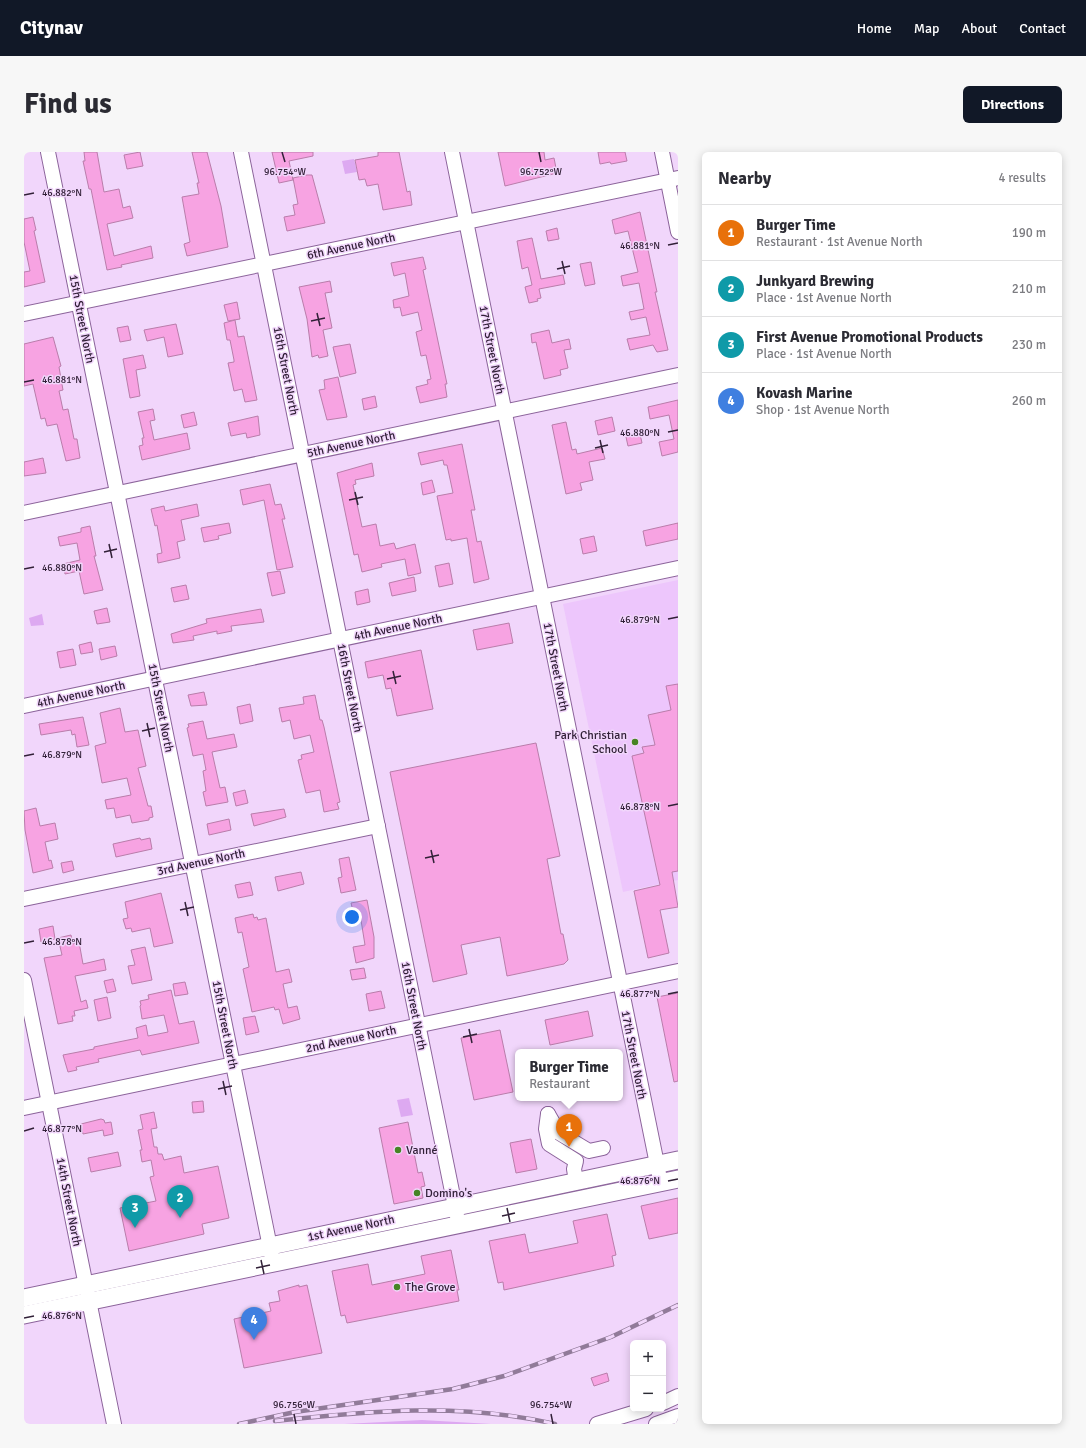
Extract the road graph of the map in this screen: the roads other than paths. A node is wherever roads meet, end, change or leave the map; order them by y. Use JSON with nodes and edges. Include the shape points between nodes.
{"nodes":[{"id":1,"x":48,"y":152,"type":"edge"},
{"id":2,"x":241,"y":152,"type":"edge"},
{"id":3,"x":452,"y":152,"type":"edge"},
{"id":4,"x":662,"y":152,"type":"edge"},
{"id":5,"x":673,"y":179,"type":"edge"},
{"id":6,"x":466,"y":222,"type":"junction"},
{"id":7,"x":678,"y":232,"type":"edge"},
{"id":8,"x":264,"y":264,"type":"junction"},
{"id":9,"x":79,"y":303,"type":"junction"},
{"id":10,"x":24,"y":314,"type":"edge"},
{"id":11,"x":678,"y":375,"type":"edge"},
{"id":12,"x":504,"y":411,"type":"junction"},
{"id":13,"x":302,"y":454,"type":"junction"},
{"id":14,"x":117,"y":493,"type":"junction"},
{"id":15,"x":24,"y":513,"type":"edge"},
{"id":16,"x":678,"y":568,"type":"edge"},
{"id":17,"x":542,"y":597,"type":"junction"},
{"id":18,"x":340,"y":639,"type":"junction"},
{"id":19,"x":155,"y":678,"type":"junction"},
{"id":20,"x":24,"y":706,"type":"edge"},
{"id":21,"x":378,"y":826,"type":"junction"},
{"id":22,"x":192,"y":864,"type":"junction"},
{"id":23,"x":24,"y":899,"type":"edge"},
{"id":24,"x":678,"y":971,"type":"edge"},
{"id":25,"x":24,"y":980,"type":"edge"},
{"id":26,"x":620,"y":983,"type":"junction"},
{"id":27,"x":418,"y":1025,"type":"junction"},
{"id":28,"x":233,"y":1064,"type":"junction"},
{"id":29,"x":49,"y":1103,"type":"junction"},
{"id":30,"x":24,"y":1108,"type":"edge"},
{"id":31,"x":603,"y":1148,"type":"dead end"},
{"id":32,"x":678,"y":1160,"type":"edge"},
{"id":33,"x":656,"y":1164,"type":"junction"},
{"id":34,"x":678,"y":1179,"type":"edge"},
{"id":35,"x":576,"y":1181,"type":"junction"},
{"id":36,"x":660,"y":1183,"type":"junction"},
{"id":37,"x":455,"y":1206,"type":"junction"},
{"id":38,"x":459,"y":1224,"type":"junction"},
{"id":39,"x":269,"y":1245,"type":"junction"},
{"id":40,"x":273,"y":1263,"type":"junction"},
{"id":41,"x":87,"y":1293,"type":"junction"},
{"id":42,"x":24,"y":1298,"type":"edge"},
{"id":43,"x":24,"y":1315,"type":"edge"},
{"id":44,"x":678,"y":1396,"type":"edge"},
{"id":45,"x":666,"y":1402,"type":"edge"},
{"id":46,"x":636,"y":1412,"type":"edge"},
{"id":47,"x":678,"y":1416,"type":"edge"},
{"id":48,"x":114,"y":1424,"type":"edge"},
{"id":49,"x":597,"y":1424,"type":"edge"},
{"id":50,"x":656,"y":1424,"type":"edge"}],
"edges":[{"from":1,"to":9,"type":"street","name":"15th Street North"},
{"from":2,"to":8,"type":"street","name":"16th Street North"},
{"from":3,"to":6,"type":"street","name":"17th Street North"},
{"from":4,"to":5,"type":"street"},
{"from":5,"to":6,"type":"street","name":"6th Avenue North"},
{"from":5,"to":7,"type":"street"},
{"from":6,"to":8,"type":"street","name":"6th Avenue North"},
{"from":6,"to":12,"type":"street","name":"17th Street North"},
{"from":8,"to":9,"type":"street","name":"6th Avenue North"},
{"from":8,"to":13,"type":"street","name":"16th Street North"},
{"from":9,"to":10,"type":"street","name":"6th Avenue North"},
{"from":9,"to":14,"type":"street","name":"15th Street North"},
{"from":11,"to":12,"type":"street","name":"5th Avenue North"},
{"from":12,"to":13,"type":"street","name":"5th Avenue North"},
{"from":12,"to":17,"type":"street","name":"17th Street North"},
{"from":13,"to":14,"type":"street","name":"5th Avenue North"},
{"from":13,"to":18,"type":"street","name":"16th Street North"},
{"from":14,"to":15,"type":"street","name":"5th Avenue North"},
{"from":14,"to":19,"type":"street","name":"15th Street North"},
{"from":16,"to":17,"type":"street","name":"4th Avenue North"},
{"from":17,"to":18,"type":"street","name":"4th Avenue North"},
{"from":17,"to":26,"type":"street","name":"17th Street North"},
{"from":18,"to":19,"type":"street","name":"4th Avenue North"},
{"from":18,"to":21,"type":"street","name":"16th Street North"},
{"from":19,"to":20,"type":"street","name":"4th Avenue North"},
{"from":19,"to":22,"type":"street","name":"15th Street North"},
{"from":21,"to":22,"type":"street","name":"3rd Avenue North"},
{"from":21,"to":27,"type":"street","name":"16th Street North"},
{"from":22,"to":23,"type":"street","name":"3rd Avenue North"},
{"from":22,"to":28,"type":"street","name":"15th Street North"},
{"from":24,"to":26,"type":"street","name":"2nd Avenue North"},
{"from":25,"to":29,"type":"street","name":"14th Street North"},
{"from":26,"to":27,"type":"street","name":"2nd Avenue North"},
{"from":26,"to":33,"type":"street","name":"17th Street North"},
{"from":27,"to":28,"type":"street","name":"2nd Avenue North"},
{"from":27,"to":37,"type":"street","name":"16th Street North"},
{"from":28,"to":29,"type":"street","name":"2nd Avenue North"},
{"from":28,"to":39,"type":"street","name":"15th Street North"},
{"from":29,"to":30,"type":"street","name":"2nd Avenue North"},
{"from":29,"to":41,"type":"street","name":"14th Street North"},
{"from":31,"to":35,"type":"street","via":[[589,1152],[559,1133],[548,1114],[546,1129],[549,1144],[576,1161]]},
{"from":32,"to":33,"type":"main road","name":"1st Avenue North"},
{"from":33,"to":35,"type":"main road","name":"1st Avenue North"},
{"from":33,"to":36,"type":"street","name":"17th Street North"},
{"from":34,"to":36,"type":"main road","name":"1st Avenue North"},
{"from":35,"to":37,"type":"main road","name":"1st Avenue North"},
{"from":36,"to":38,"type":"main road","name":"1st Avenue North"},
{"from":37,"to":38,"type":"street","name":"16th Street North"},
{"from":37,"to":39,"type":"main road","name":"1st Avenue North"},
{"from":38,"to":40,"type":"main road","name":"1st Avenue North"},
{"from":39,"to":40,"type":"street","name":"15th Street North"},
{"from":39,"to":41,"type":"main road","name":"1st Avenue North"},
{"from":40,"to":41,"type":"main road","name":"1st Avenue North"},
{"from":41,"to":42,"type":"main road","name":"1st Avenue North"},
{"from":41,"to":43,"type":"main road","name":"1st Avenue North"},
{"from":41,"to":48,"type":"street","name":"14th Street North"},
{"from":44,"to":45,"type":"street"},
{"from":46,"to":49,"type":"street"},
{"from":47,"to":50,"type":"street"}]}
